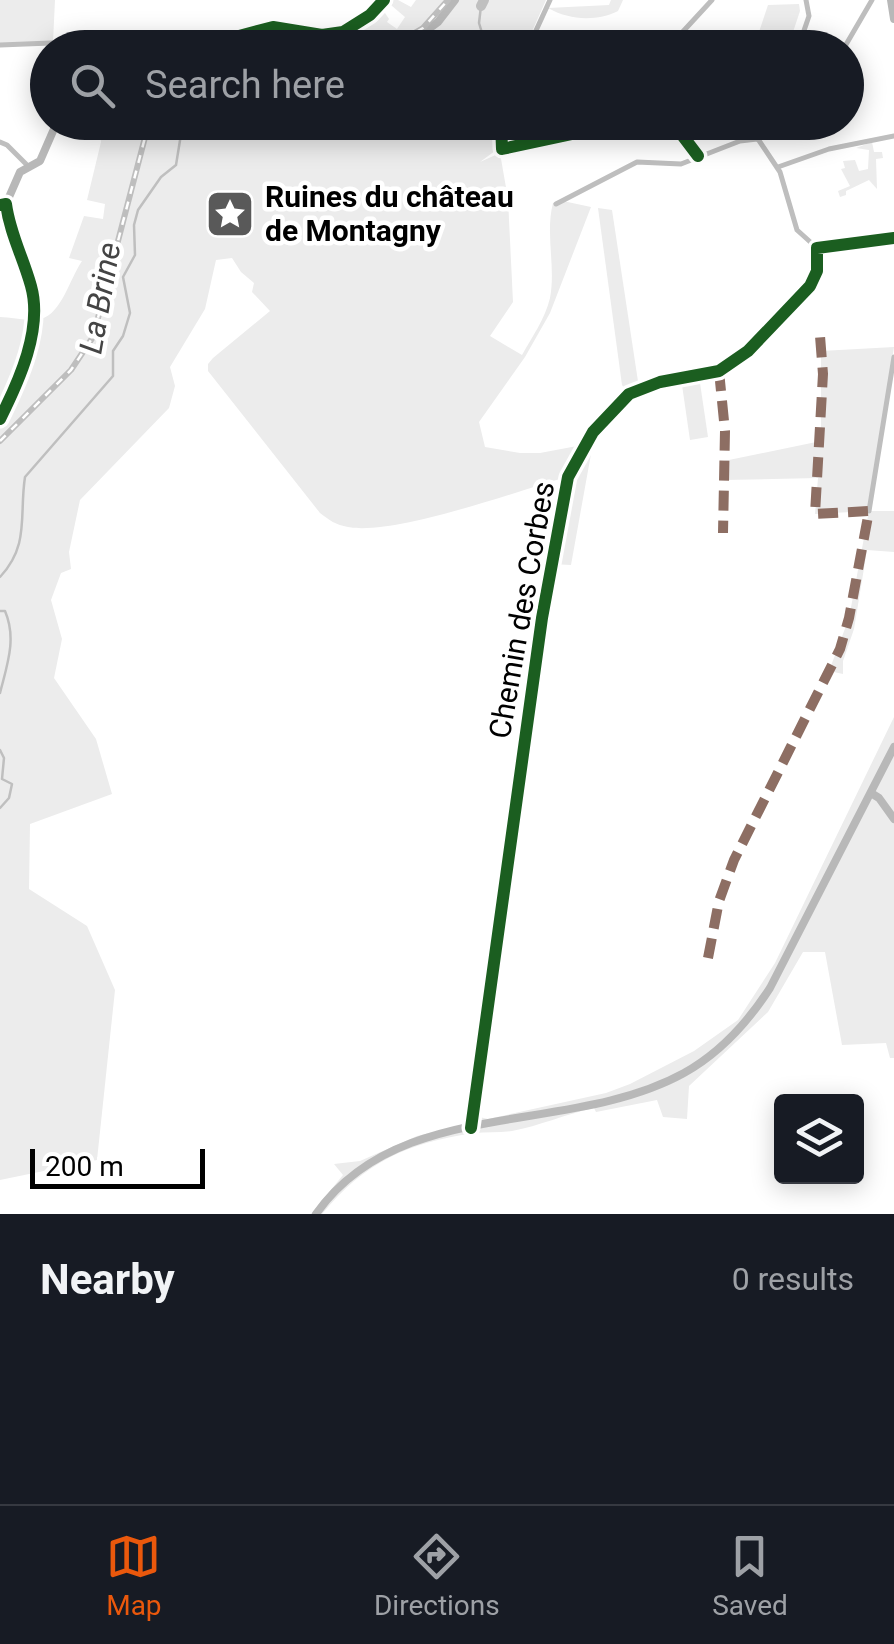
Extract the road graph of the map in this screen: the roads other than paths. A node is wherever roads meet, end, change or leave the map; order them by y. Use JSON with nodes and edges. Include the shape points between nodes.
{"nodes":[{"id":1,"x":384,"y":0,"type":"edge"},
{"id":2,"x":455,"y":0,"type":"edge"},
{"id":3,"x":550,"y":0,"type":"edge"},
{"id":4,"x":712,"y":0,"type":"edge"},
{"id":5,"x":806,"y":0,"type":"edge"},
{"id":6,"x":872,"y":0,"type":"edge"},
{"id":7,"x":891,"y":0,"type":"edge"},
{"id":8,"x":894,"y":19,"type":"edge"},
{"id":9,"x":261,"y":30,"type":"edge"},
{"id":10,"x":291,"y":30,"type":"edge"},
{"id":11,"x":346,"y":30,"type":"edge"},
{"id":12,"x":427,"y":30,"type":"edge"},
{"id":13,"x":536,"y":30,"type":"edge"},
{"id":14,"x":684,"y":30,"type":"edge"},
{"id":15,"x":804,"y":30,"type":"edge"},
{"id":16,"x":854,"y":30,"type":"edge"},
{"id":17,"x":30,"y":45,"type":"edge"},
{"id":18,"x":0,"y":46,"type":"edge"},
{"id":19,"x":894,"y":136,"type":"edge"},
{"id":20,"x":49,"y":140,"type":"edge"},
{"id":21,"x":500,"y":140,"type":"edge"},
{"id":22,"x":544,"y":140,"type":"edge"},
{"id":23,"x":687,"y":140,"type":"edge"},
{"id":24,"x":751,"y":140,"type":"edge"},
{"id":25,"x":759,"y":140,"type":"edge"},
{"id":26,"x":0,"y":142,"type":"edge"},
{"id":27,"x":698,"y":156,"type":"junction"},
{"id":28,"x":27,"y":165,"type":"junction"},
{"id":29,"x":778,"y":167,"type":"junction"},
{"id":30,"x":556,"y":204,"type":"dead end"},
{"id":31,"x":3,"y":205,"type":"edge"},
{"id":32,"x":894,"y":238,"type":"edge"},
{"id":33,"x":817,"y":248,"type":"junction"},
{"id":34,"x":894,"y":357,"type":"edge"},
{"id":35,"x":0,"y":419,"type":"edge"},
{"id":36,"x":869,"y":511,"type":"dead end"},
{"id":37,"x":894,"y":747,"type":"edge"},
{"id":38,"x":871,"y":793,"type":"junction"},
{"id":39,"x":894,"y":818,"type":"edge"},
{"id":40,"x":471,"y":1128,"type":"junction"},
{"id":41,"x":316,"y":1214,"type":"edge"}],
"edges":[{"from":1,"to":11,"type":"street"},
{"from":2,"to":12,"type":"main road"},
{"from":3,"to":13,"type":"street"},
{"from":4,"to":14,"type":"street"},
{"from":5,"to":15,"type":"street"},
{"from":6,"to":16,"type":"street"},
{"from":7,"to":8,"type":"main road"},
{"from":9,"to":10,"type":"street"},
{"from":17,"to":18,"type":"street"},
{"from":19,"to":29,"type":"street"},
{"from":20,"to":28,"type":"main road","via":[[40,161]]},
{"from":21,"to":22,"type":"street","via":[[502,149]]},
{"from":23,"to":27,"type":"street"},
{"from":24,"to":27,"type":"street"},
{"from":25,"to":29,"type":"street"},
{"from":26,"to":28,"type":"street"},
{"from":27,"to":30,"type":"street","via":[[682,164],[638,162]]},
{"from":28,"to":31,"type":"main road"},
{"from":29,"to":33,"type":"street","via":[[798,230]]},
{"from":31,"to":35,"type":"street","via":[[34,308],[25,359]]},
{"from":32,"to":33,"type":"street"},
{"from":33,"to":40,"type":"street","name":"Chemin des Corbes","via":[[810,286],[748,351],[719,371],[628,394],[593,432],[568,476]]},
{"from":34,"to":36,"type":"street"},
{"from":37,"to":38,"type":"main road"},
{"from":38,"to":39,"type":"main road"},
{"from":38,"to":40,"type":"main road","via":[[779,972],[724,1044],[684,1073],[646,1089]]},
{"from":40,"to":41,"type":"main road","via":[[383,1153],[345,1180]]}]}
